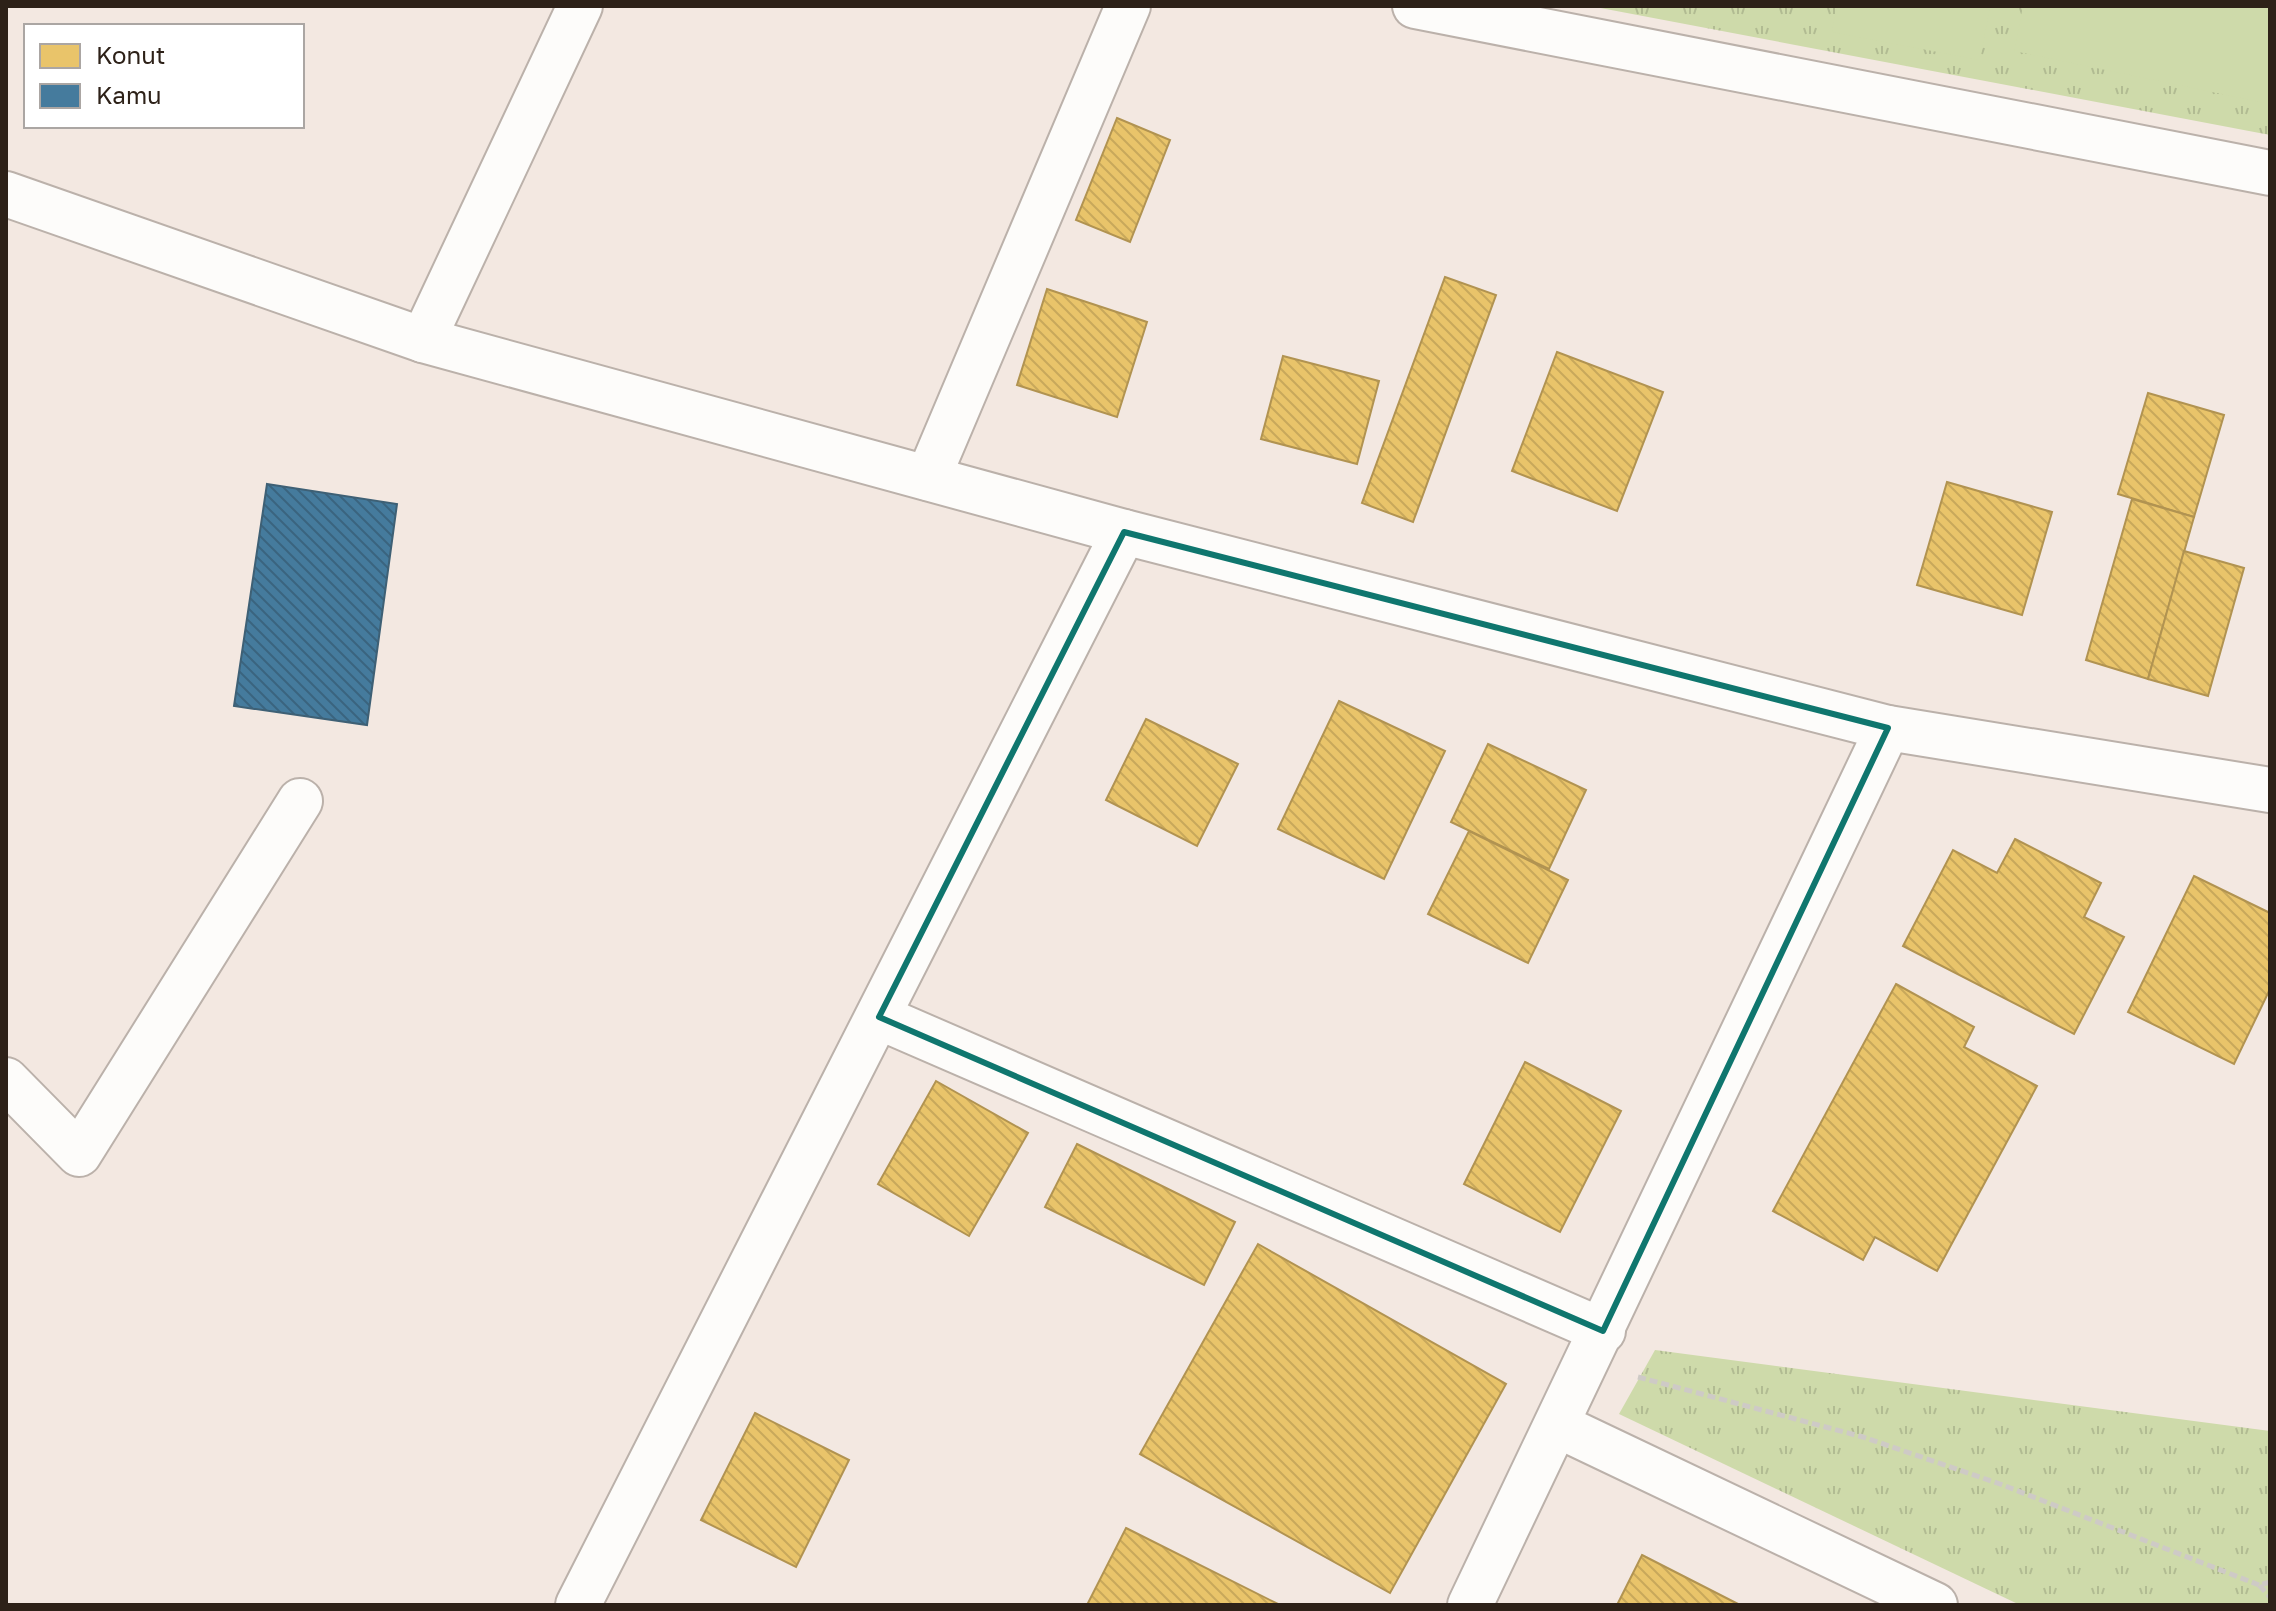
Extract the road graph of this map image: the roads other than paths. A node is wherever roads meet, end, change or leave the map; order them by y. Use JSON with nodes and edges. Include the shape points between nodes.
{"nodes":[{"id":1,"x":580,"y":6,"type":"edge"},
{"id":2,"x":1128,"y":6,"type":"edge"},
{"id":3,"x":1415,"y":6,"type":"edge"},
{"id":4,"x":2270,"y":173,"type":"edge"},
{"id":5,"x":6,"y":194,"type":"edge"},
{"id":6,"x":423,"y":340,"type":"junction"},
{"id":7,"x":928,"y":478,"type":"junction"},
{"id":8,"x":1124,"y":532,"type":"junction"},
{"id":9,"x":1888,"y":728,"type":"junction"},
{"id":10,"x":2270,"y":790,"type":"edge"},
{"id":11,"x":300,"y":801,"type":"dead end"},
{"id":12,"x":879,"y":1017,"type":"junction"},
{"id":13,"x":6,"y":1080,"type":"edge"},
{"id":14,"x":1595,"y":1347,"type":"junction"},
{"id":15,"x":1557,"y":1425,"type":"junction"},
{"id":16,"x":578,"y":1605,"type":"edge"},
{"id":17,"x":1470,"y":1605,"type":"edge"},
{"id":18,"x":1935,"y":1605,"type":"edge"}],
"edges":[{"from":1,"to":6,"type":"street"},
{"from":2,"to":7,"type":"street"},
{"from":3,"to":4,"type":"street"},
{"from":5,"to":6,"type":"street"},
{"from":6,"to":7,"type":"street"},
{"from":7,"to":8,"type":"street"},
{"from":8,"to":9,"type":"street"},
{"from":8,"to":12,"type":"street"},
{"from":9,"to":10,"type":"street"},
{"from":9,"to":14,"type":"street"},
{"from":11,"to":13,"type":"street","via":[[79,1154]]},
{"from":12,"to":14,"type":"street"},
{"from":12,"to":16,"type":"street"},
{"from":14,"to":15,"type":"street"},
{"from":15,"to":17,"type":"street"},
{"from":15,"to":18,"type":"street"}]}
